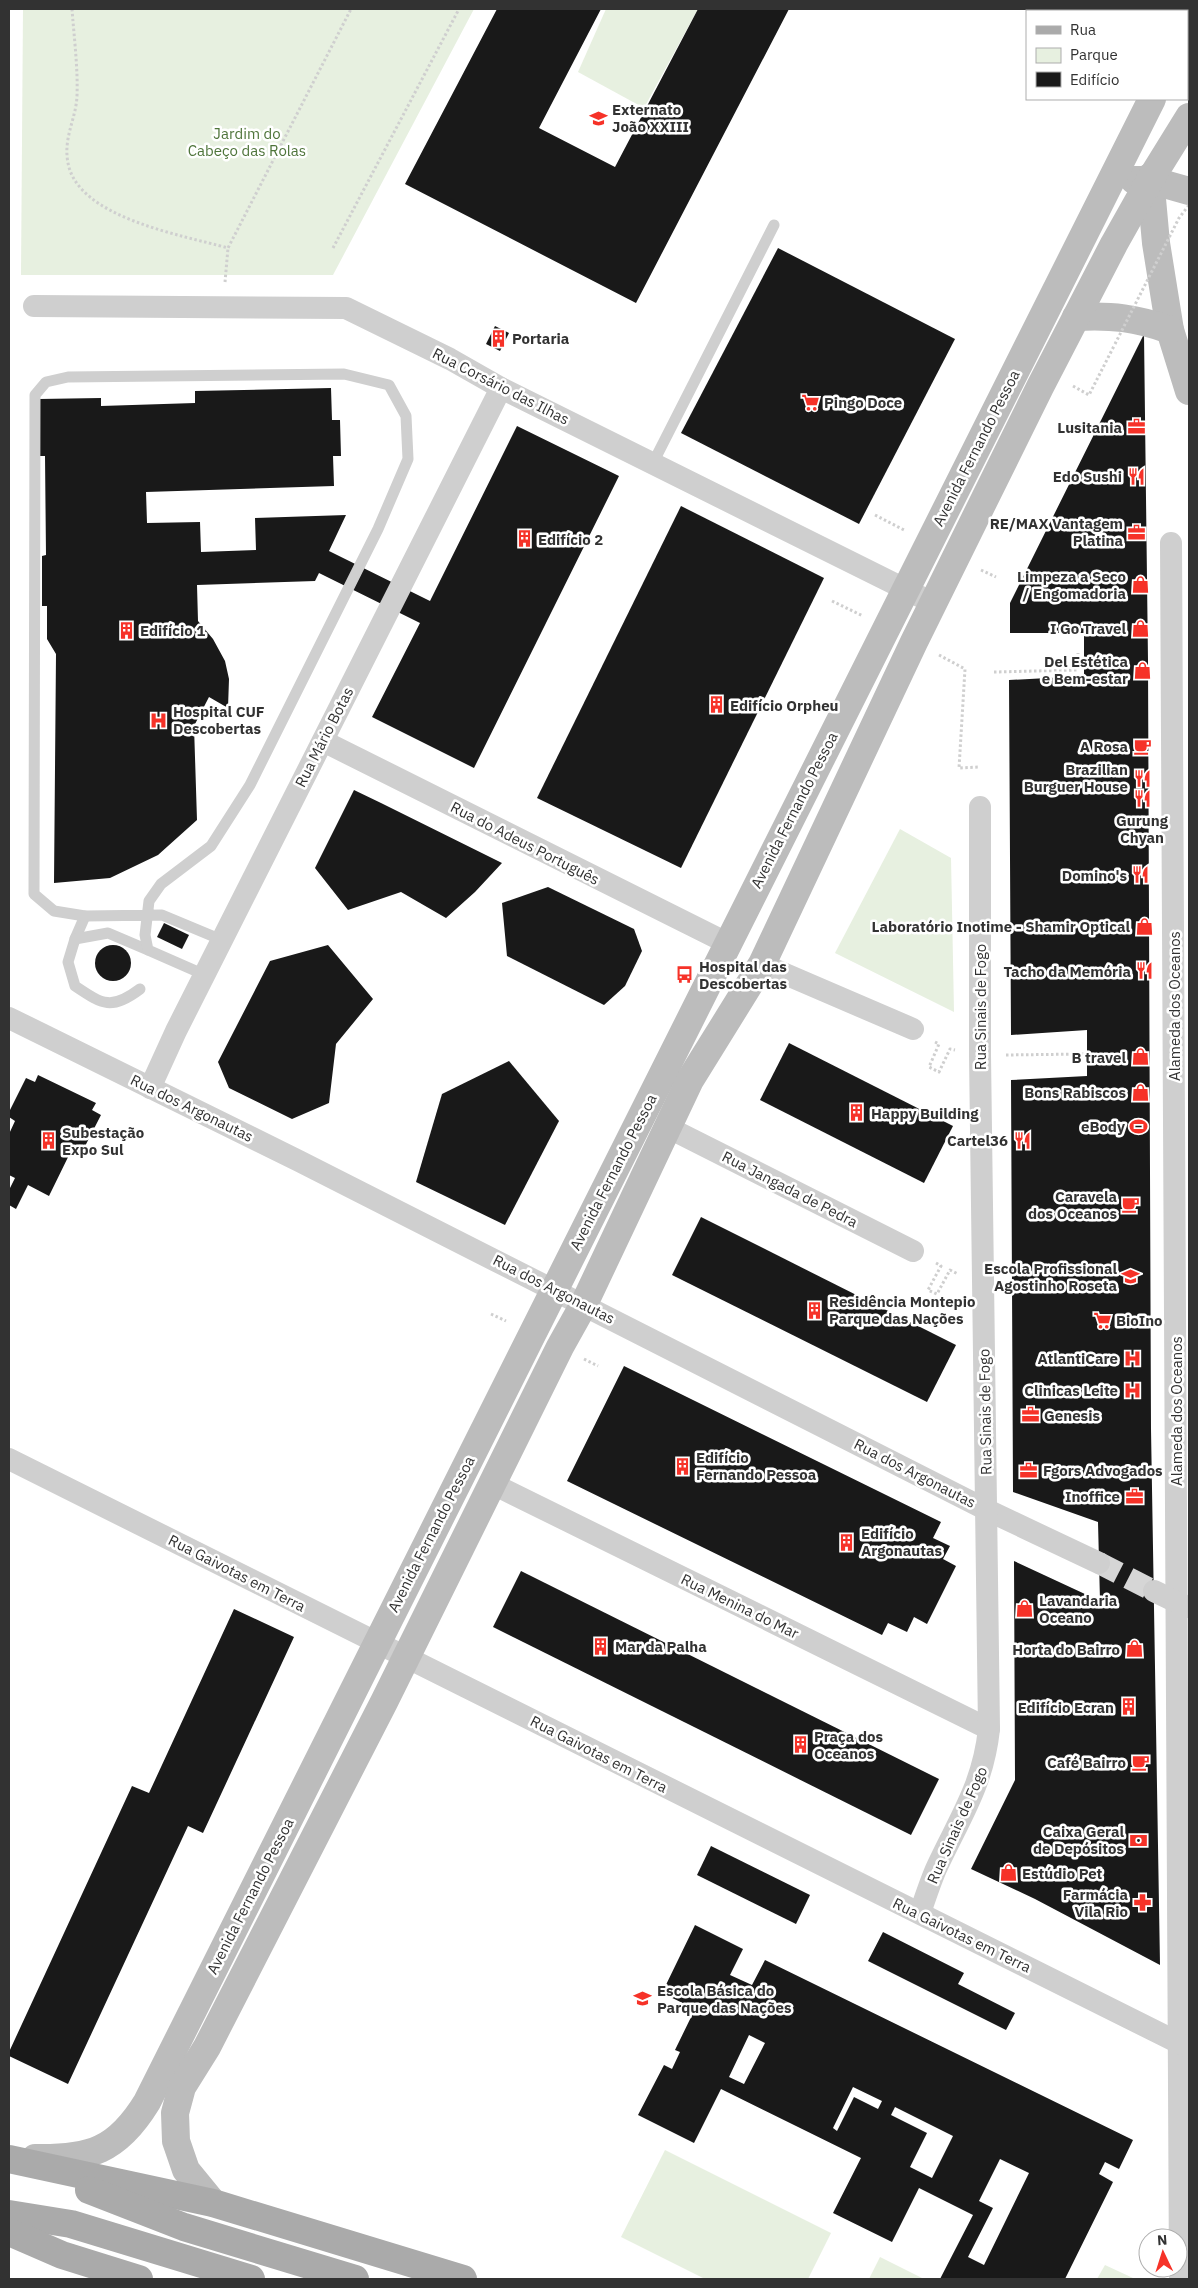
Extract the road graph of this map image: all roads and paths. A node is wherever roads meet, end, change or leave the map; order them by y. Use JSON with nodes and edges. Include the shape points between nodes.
{"nodes":[{"id":1,"x":72,"y":9,"type":"edge"},
{"id":2,"x":351,"y":9,"type":"edge"},
{"id":3,"x":460,"y":9,"type":"edge"},
{"id":4,"x":1152,"y":100,"type":"edge"},
{"id":5,"x":1160,"y":100,"type":"edge"},
{"id":6,"x":1189,"y":117,"type":"edge"},
{"id":7,"x":1113,"y":180,"type":"junction"},
{"id":8,"x":1150,"y":180,"type":"junction"},
{"id":9,"x":1189,"y":191,"type":"edge"},
{"id":10,"x":1189,"y":205,"type":"edge"},
{"id":11,"x":774,"y":225,"type":"dead end"},
{"id":12,"x":228,"y":248,"type":"junction"},
{"id":13,"x":333,"y":248,"type":"dead end"},
{"id":14,"x":34,"y":306,"type":"dead end"},
{"id":15,"x":228,"y":306,"type":"junction"},
{"id":16,"x":1076,"y":317,"type":"junction"},
{"id":17,"x":1170,"y":330,"type":"junction"},
{"id":18,"x":501,"y":388,"type":"junction"},
{"id":19,"x":1189,"y":391,"type":"edge"},
{"id":20,"x":1089,"y":395,"type":"dead end"},
{"id":21,"x":653,"y":462,"type":"junction"},
{"id":22,"x":1171,"y":543,"type":"dead end"},
{"id":23,"x":905,"y":588,"type":"junction"},
{"id":24,"x":934,"y":604,"type":"junction"},
{"id":25,"x":1078,"y":653,"type":"dead end"},
{"id":26,"x":994,"y":672,"type":"dead end"},
{"id":27,"x":963,"y":708,"type":"dead end"},
{"id":28,"x":323,"y":741,"type":"junction"},
{"id":29,"x":980,"y":767,"type":"dead end"},
{"id":30,"x":980,"y":807,"type":"dead end"},
{"id":31,"x":146,"y":914,"type":"junction"},
{"id":32,"x":84,"y":916,"type":"junction"},
{"id":33,"x":75,"y":939,"type":"junction"},
{"id":34,"x":222,"y":940,"type":"junction"},
{"id":35,"x":727,"y":943,"type":"junction"},
{"id":36,"x":148,"y":950,"type":"junction"},
{"id":37,"x":762,"y":964,"type":"junction"},
{"id":38,"x":205,"y":975,"type":"junction"},
{"id":39,"x":140,"y":989,"type":"dead end"},
{"id":40,"x":9,"y":1018,"type":"edge"},
{"id":41,"x":913,"y":1029,"type":"dead end"},
{"id":42,"x":939,"y":1044,"type":"dead end"},
{"id":43,"x":1085,"y":1054,"type":"dead end"},
{"id":44,"x":980,"y":1055,"type":"junction"},
{"id":45,"x":150,"y":1088,"type":"junction"},
{"id":46,"x":667,"y":1127,"type":"junction"},
{"id":47,"x":913,"y":1252,"type":"joint"},
{"id":48,"x":984,"y":1285,"type":"junction"},
{"id":49,"x":554,"y":1289,"type":"junction"},
{"id":50,"x":584,"y":1304,"type":"junction"},
{"id":51,"x":9,"y":1459,"type":"edge"},
{"id":52,"x":491,"y":1484,"type":"junction"},
{"id":53,"x":987,"y":1510,"type":"junction"},
{"id":54,"x":1099,"y":1563,"type":"tunnel mouth"},
{"id":55,"x":1154,"y":1591,"type":"tunnel mouth"},
{"id":56,"x":1183,"y":1605,"type":"edge"},
{"id":57,"x":376,"y":1642,"type":"junction"},
{"id":58,"x":405,"y":1656,"type":"junction"},
{"id":59,"x":990,"y":1729,"type":"junction"},
{"id":60,"x":920,"y":1912,"type":"junction"},
{"id":61,"x":1184,"y":2046,"type":"edge"},
{"id":62,"x":9,"y":2159,"type":"edge"},
{"id":63,"x":213,"y":2203,"type":"junction"},
{"id":64,"x":9,"y":2214,"type":"edge"},
{"id":65,"x":9,"y":2232,"type":"edge"},
{"id":66,"x":139,"y":2279,"type":"edge"},
{"id":67,"x":251,"y":2279,"type":"edge"},
{"id":68,"x":355,"y":2279,"type":"edge"},
{"id":69,"x":463,"y":2279,"type":"edge"},
{"id":70,"x":1180,"y":2279,"type":"edge"}],
"edges":[{"from":1,"to":12,"type":"path","via":[[77,98],[66,137],[68,163],[76,185],[107,210],[149,226]]},
{"from":2,"to":12,"type":"path"},
{"from":3,"to":13,"type":"path"},
{"from":4,"to":7,"type":"street","name":"Avenida Fernando Pessoa"},
{"from":5,"to":8,"type":"street"},
{"from":6,"to":8,"type":"street"},
{"from":7,"to":8,"type":"street"},
{"from":7,"to":23,"type":"street","name":"Avenida Fernando Pessoa"},
{"from":8,"to":9,"type":"street"},
{"from":8,"to":16,"type":"street","name":"Avenida Fernando Pessoa"},
{"from":8,"to":17,"type":"street"},
{"from":10,"to":20,"type":"path","bridge":true,"via":[[1179,218]]},
{"from":11,"to":21,"type":"lane"},
{"from":12,"to":15,"type":"path","via":[[224,275]]},
{"from":14,"to":15,"type":"street","name":"Rua Corsário das Ilhas"},
{"from":15,"to":18,"type":"street","name":"Rua Corsário das Ilhas","via":[[346,308]]},
{"from":16,"to":17,"type":"street","via":[[1108,315],[1140,319]]},
{"from":16,"to":24,"type":"street","name":"Avenida Fernando Pessoa"},
{"from":17,"to":19,"type":"street"},
{"from":18,"to":21,"type":"street","name":"Rua Corsário das Ilhas"},
{"from":18,"to":28,"type":"street","name":"Rua Mário Botas"},
{"from":21,"to":23,"type":"street","name":"Rua Corsário das Ilhas"},
{"from":22,"to":56,"type":"street","name":"Alameda dos Oceanos"},
{"from":23,"to":24,"type":"street","name":"Rua Corsário das Ilhas"},
{"from":23,"to":35,"type":"street","name":"Avenida Fernando Pessoa"},
{"from":24,"to":37,"type":"street","name":"Avenida Fernando Pessoa"},
{"from":25,"to":26,"type":"path","via":[[1078,670]]},
{"from":27,"to":29,"type":"path","via":[[959,768]]},
{"from":28,"to":34,"type":"street","name":"Rua Mário Botas"},
{"from":28,"to":35,"type":"street","name":"Rua do Adeus Português"},
{"from":30,"to":44,"type":"street","name":"Rua Sinais de Fogo"},
{"from":31,"to":32,"type":"lane"},
{"from":31,"to":32,"type":"lane","via":[[149,901],[161,884],[211,846],[250,785],[378,529],[408,459],[406,416],[389,385],[344,374],[68,377],[46,382],[35,395],[34,894],[54,911]]},
{"from":31,"to":34,"type":"lane","via":[[162,915]]},
{"from":31,"to":36,"type":"lane"},
{"from":32,"to":33,"type":"lane"},
{"from":33,"to":36,"type":"lane","via":[[108,933]]},
{"from":33,"to":39,"type":"lane","via":[[68,962],[75,986],[100,1002],[124,1001]]},
{"from":34,"to":38,"type":"street","name":"Rua Mário Botas"},
{"from":35,"to":49,"type":"street","name":"Avenida Fernando Pessoa"},
{"from":36,"to":38,"type":"lane"},
{"from":37,"to":41,"type":"street"},
{"from":37,"to":46,"type":"street","name":"Avenida Fernando Pessoa","via":[[690,1080]]},
{"from":38,"to":45,"type":"street","name":"Rua Mário Botas"},
{"from":40,"to":45,"type":"street","name":"Rua dos Argonautas"},
{"from":42,"to":44,"type":"path","via":[[929,1067],[939,1072],[950,1049]]},
{"from":43,"to":44,"type":"path"},
{"from":44,"to":48,"type":"street","name":"Rua Sinais de Fogo"},
{"from":45,"to":49,"type":"street","name":"Rua dos Argonautas"},
{"from":46,"to":47,"type":"street","name":"Rua Jangada de Pedra"},
{"from":46,"to":50,"type":"street","name":"Avenida Fernando Pessoa"},
{"from":47,"to":48,"type":"path","via":[[941,1266],[928,1290],[937,1294],[950,1270]]},
{"from":48,"to":53,"type":"street","name":"Rua Sinais de Fogo"},
{"from":49,"to":50,"type":"street","name":"Rua dos Argonautas"},
{"from":49,"to":57,"type":"street","name":"Avenida Fernando Pessoa"},
{"from":50,"to":52,"type":"street","name":"Avenida Fernando Pessoa"},
{"from":50,"to":53,"type":"street","name":"Rua dos Argonautas"},
{"from":51,"to":57,"type":"street","name":"Rua Gaivotas em Terra"},
{"from":52,"to":58,"type":"street","name":"Avenida Fernando Pessoa"},
{"from":52,"to":59,"type":"street","name":"Rua Menina do Mar"},
{"from":53,"to":54,"type":"street","name":"Rua dos Argonautas"},
{"from":53,"to":59,"type":"street","name":"Rua Sinais de Fogo"},
{"from":55,"to":56,"type":"street"},
{"from":56,"to":61,"type":"street","name":"Alameda dos Oceanos"},
{"from":57,"to":58,"type":"street","name":"Rua Gaivotas em Terra"},
{"from":57,"to":62,"type":"street","name":"Avenida Fernando Pessoa","via":[[134,2123],[107,2145],[85,2155],[69,2159]]},
{"from":58,"to":60,"type":"street","name":"Rua Gaivotas em Terra","via":[[859,1885]]},
{"from":58,"to":63,"type":"street","name":"Avenida Fernando Pessoa","via":[[380,1711],[207,2047],[182,2087],[175,2113],[176,2142],[186,2170]]},
{"from":59,"to":60,"type":"street","name":"Rua Sinais de Fogo","via":[[987,1757],[977,1787],[936,1870]]},
{"from":60,"to":61,"type":"street","name":"Rua Gaivotas em Terra"},
{"from":61,"to":70,"type":"street","name":"Alameda dos Oceanos"},
{"from":62,"to":63,"type":"main road"},
{"from":62,"to":68,"type":"main road","via":[[184,2227]]},
{"from":63,"to":69,"type":"main road"},
{"from":64,"to":67,"type":"main road","via":[[71,2224]]},
{"from":65,"to":66,"type":"main road","via":[[62,2255]]}]}
